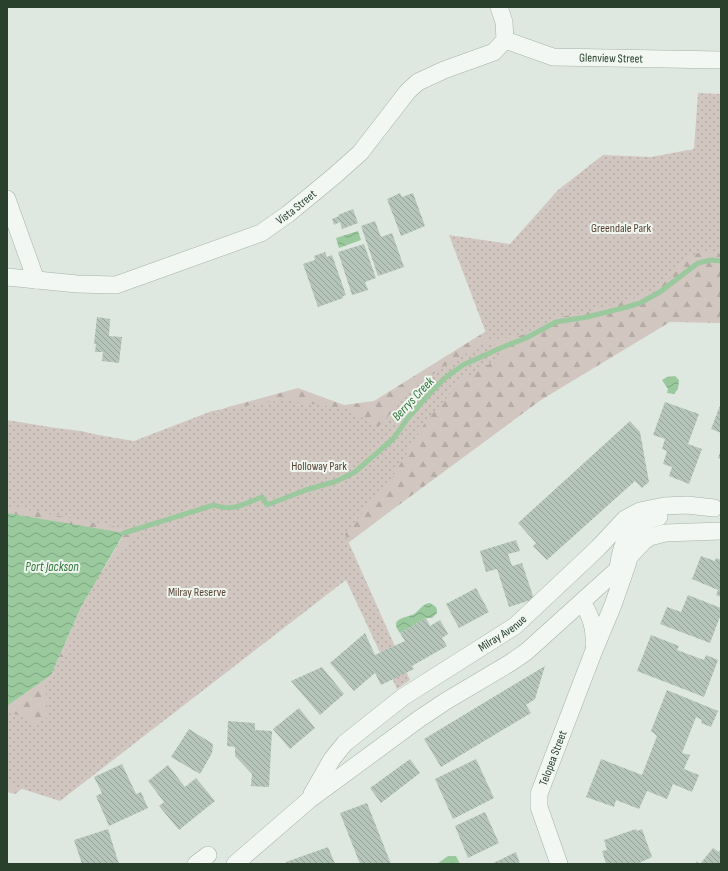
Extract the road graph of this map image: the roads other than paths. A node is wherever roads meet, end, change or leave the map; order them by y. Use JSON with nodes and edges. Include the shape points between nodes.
{"nodes":[{"id":1,"x":499,"y":7,"type":"edge"},
{"id":2,"x":504,"y":40,"type":"junction"},
{"id":3,"x":721,"y":60,"type":"edge"},
{"id":4,"x":7,"y":199,"type":"edge"},
{"id":5,"x":7,"y":277,"type":"edge"},
{"id":6,"x":36,"y":280,"type":"junction"},
{"id":7,"x":717,"y":507,"type":"edge"},
{"id":8,"x":721,"y":531,"type":"edge"},
{"id":9,"x":624,"y":563,"type":"junction"},
{"id":10,"x":582,"y":602,"type":"junction"},
{"id":11,"x":593,"y":653,"type":"junction"},
{"id":12,"x":309,"y":800,"type":"junction"},
{"id":13,"x":235,"y":864,"type":"edge"},
{"id":14,"x":559,"y":864,"type":"edge"}],
"edges":[{"from":1,"to":2,"type":"street","via":[[504,22]]},
{"from":2,"to":3,"type":"street","name":"Glenview Street","via":[[553,57]]},
{"from":2,"to":6,"type":"street","name":"Vista Street","via":[[494,52],[418,82],[408,91],[360,153],[262,233],[116,285]]},
{"from":4,"to":6,"type":"street"},
{"from":5,"to":6,"type":"street","name":"Vista Street"},
{"from":7,"to":9,"type":"street","name":"Milray Avenue","via":[[650,519],[638,525],[624,544],[620,555]]},
{"from":7,"to":12,"type":"street","name":"Milray Avenue","via":[[664,506],[640,511],[624,519],[598,548],[515,626],[403,697],[345,743],[332,759]]},
{"from":8,"to":9,"type":"street","name":"Milray Avenue","via":[[656,534],[644,541]]},
{"from":9,"to":10,"type":"street","name":"Milray Avenue"},
{"from":9,"to":11,"type":"street","name":"Telopea Street","via":[[613,605]]},
{"from":10,"to":11,"type":"street","name":"Telopea Street","via":[[594,627]]},
{"from":10,"to":12,"type":"street","name":"Milray Avenue","via":[[526,652],[439,705]]},
{"from":11,"to":14,"type":"street","name":"Telopea Street","via":[[539,798],[540,811]]},
{"from":12,"to":13,"type":"street","name":"Milray Avenue"}]}
